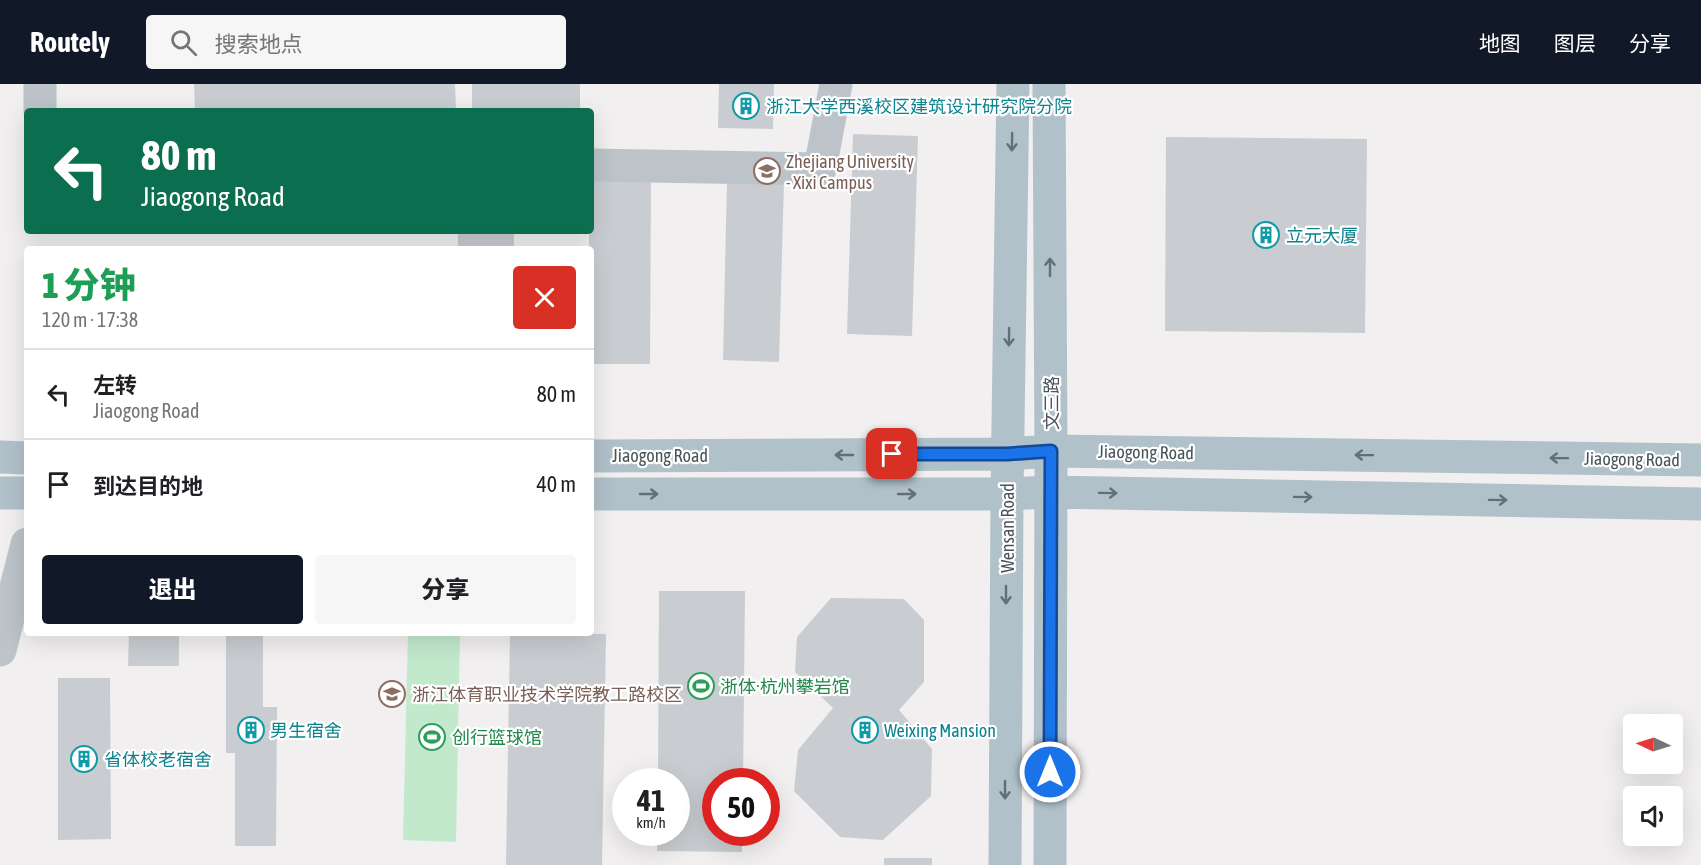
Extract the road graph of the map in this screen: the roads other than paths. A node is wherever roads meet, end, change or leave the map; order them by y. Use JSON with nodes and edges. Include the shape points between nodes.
{"nodes":[{"id":1,"x":40,"y":84,"type":"edge"},
{"id":2,"x":836,"y":84,"type":"edge"},
{"id":3,"x":1012,"y":84,"type":"edge"},
{"id":4,"x":1049,"y":84,"type":"edge"},
{"id":5,"x":40,"y":108,"type":"edge"},
{"id":6,"x":594,"y":165,"type":"edge"},
{"id":7,"x":1051,"y":451,"type":"junction"},
{"id":8,"x":1007,"y":454,"type":"junction"},
{"id":9,"x":594,"y":456,"type":"edge"},
{"id":10,"x":0,"y":457,"type":"edge"},
{"id":11,"x":24,"y":458,"type":"edge"},
{"id":12,"x":1701,"y":460,"type":"edge"},
{"id":13,"x":1050,"y":492,"type":"junction"},
{"id":14,"x":24,"y":493,"type":"edge"},
{"id":15,"x":0,"y":494,"type":"edge"},
{"id":16,"x":594,"y":494,"type":"edge"},
{"id":17,"x":1007,"y":494,"type":"junction"},
{"id":18,"x":1701,"y":504,"type":"edge"},
{"id":19,"x":24,"y":556,"type":"edge"},
{"id":20,"x":0,"y":650,"type":"edge"},
{"id":21,"x":1005,"y":865,"type":"edge"},
{"id":22,"x":1050,"y":865,"type":"edge"}],
"edges":[{"from":1,"to":5,"type":"street"},
{"from":2,"to":6,"type":"street","via":[[820,169]]},
{"from":3,"to":8,"type":"main road","name":"Wensan Road","one_way":true},
{"from":7,"to":4,"type":"main road","name":"文三路","one_way":true},
{"from":7,"to":8,"type":"main road","name":"Jiaogong Road"},
{"from":12,"to":7,"type":"main road","name":"Jiaogong Road","one_way":true},
{"from":7,"to":13,"type":"main road","name":"文三路"},
{"from":8,"to":9,"type":"main road","name":"Jiaogong Road","one_way":true},
{"from":8,"to":17,"type":"main road","name":"Wensan Road"},
{"from":10,"to":11,"type":"main road"},
{"from":13,"to":17,"type":"main road"},
{"from":13,"to":18,"type":"main road","one_way":true},
{"from":13,"to":22,"type":"main road","name":"文三路"},
{"from":14,"to":15,"type":"main road"},
{"from":16,"to":17,"type":"main road","one_way":true},
{"from":17,"to":21,"type":"main road","name":"Wensan Road","one_way":true},
{"from":19,"to":20,"type":"street"}]}
